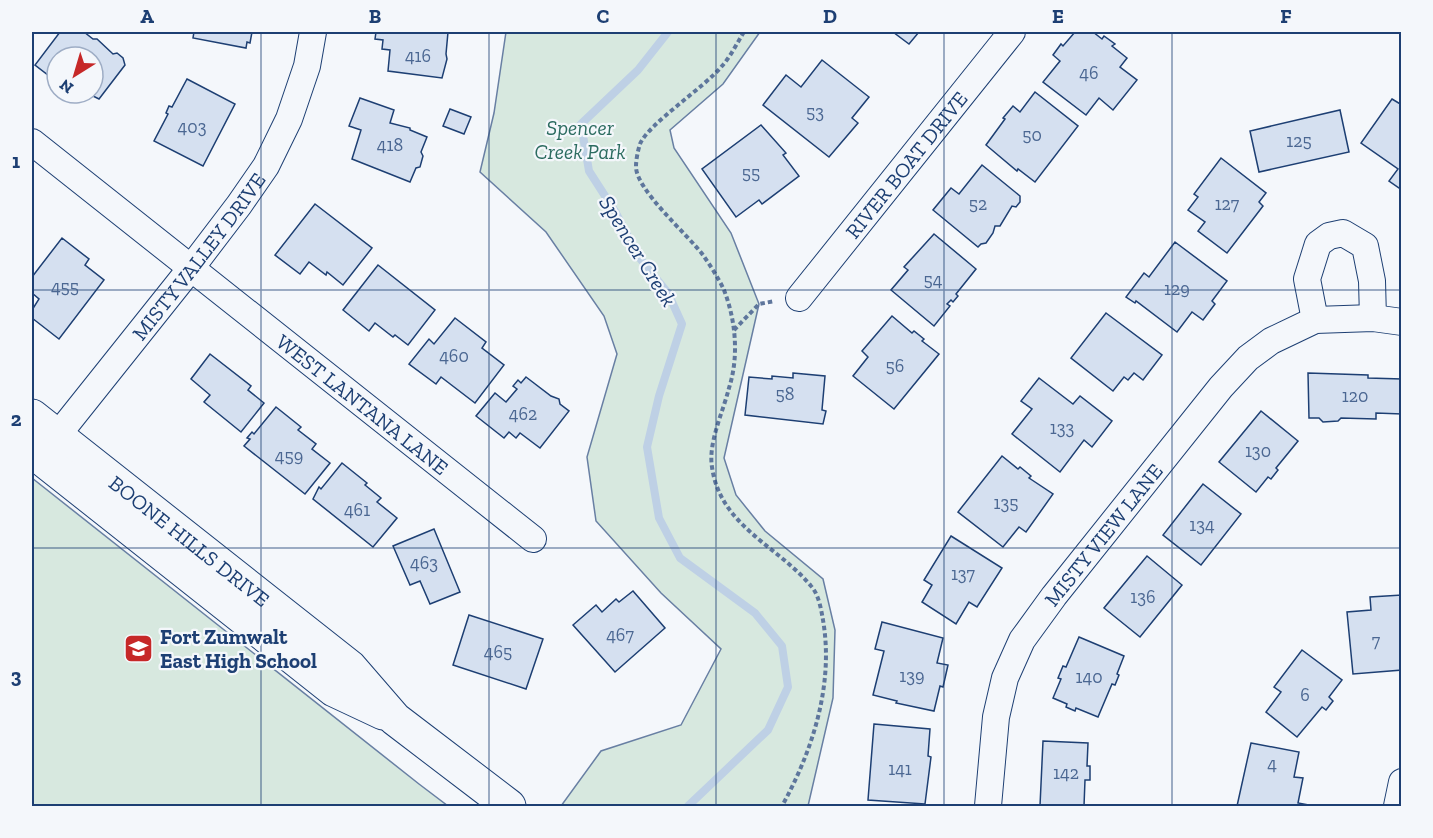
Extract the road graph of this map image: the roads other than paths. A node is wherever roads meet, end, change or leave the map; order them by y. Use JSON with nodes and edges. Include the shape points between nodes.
{"nodes":[{"id":1,"x":313,"y":32,"type":"edge"},
{"id":2,"x":1012,"y":32,"type":"edge"},
{"id":3,"x":32,"y":142,"type":"edge"},
{"id":4,"x":191,"y":268,"type":"junction"},
{"id":5,"x":799,"y":298,"type":"road end"},
{"id":6,"x":1373,"y":318,"type":"junction"},
{"id":7,"x":1315,"y":320,"type":"junction"},
{"id":8,"x":1401,"y":322,"type":"edge"},
{"id":9,"x":32,"y":416,"type":"edge"},
{"id":10,"x":43,"y":448,"type":"edge"},
{"id":11,"x":533,"y":539,"type":"dead end"},
{"id":12,"x":1401,"y":782,"type":"edge"},
{"id":13,"x":509,"y":807,"type":"edge"},
{"id":14,"x":988,"y":807,"type":"edge"},
{"id":15,"x":1397,"y":807,"type":"edge"}],
"edges":[{"from":1,"to":4,"type":"street","name":"MISTY VALLEY DRIVE","via":[[307,66],[289,119],[266,165]]},
{"from":2,"to":5,"type":"street","name":"RIVER BOAT DRIVE"},
{"from":3,"to":4,"type":"street","name":"WEST LANTANA LANE"},
{"from":4,"to":10,"type":"street","name":"MISTY VALLEY DRIVE"},
{"from":4,"to":11,"type":"street","name":"WEST LANTANA LANE"},
{"from":6,"to":7,"type":"street","name":"MISTY VIEW LANE"},
{"from":6,"to":7,"type":"street","via":[[1372,281],[1365,246],[1343,233],[1318,244],[1307,279]]},
{"from":6,"to":8,"type":"street","name":"MISTY VIEW LANE"},
{"from":7,"to":14,"type":"street","name":"MISTY VIEW LANE","via":[[1271,340],[1221,387],[1022,640],[1005,678],[996,717]]},
{"from":9,"to":10,"type":"street","name":"BOONE HILLS DRIVE"},
{"from":10,"to":13,"type":"street","name":"BOONE HILLS DRIVE","via":[[350,667],[395,719]]},
{"from":12,"to":15,"type":"street"}]}
